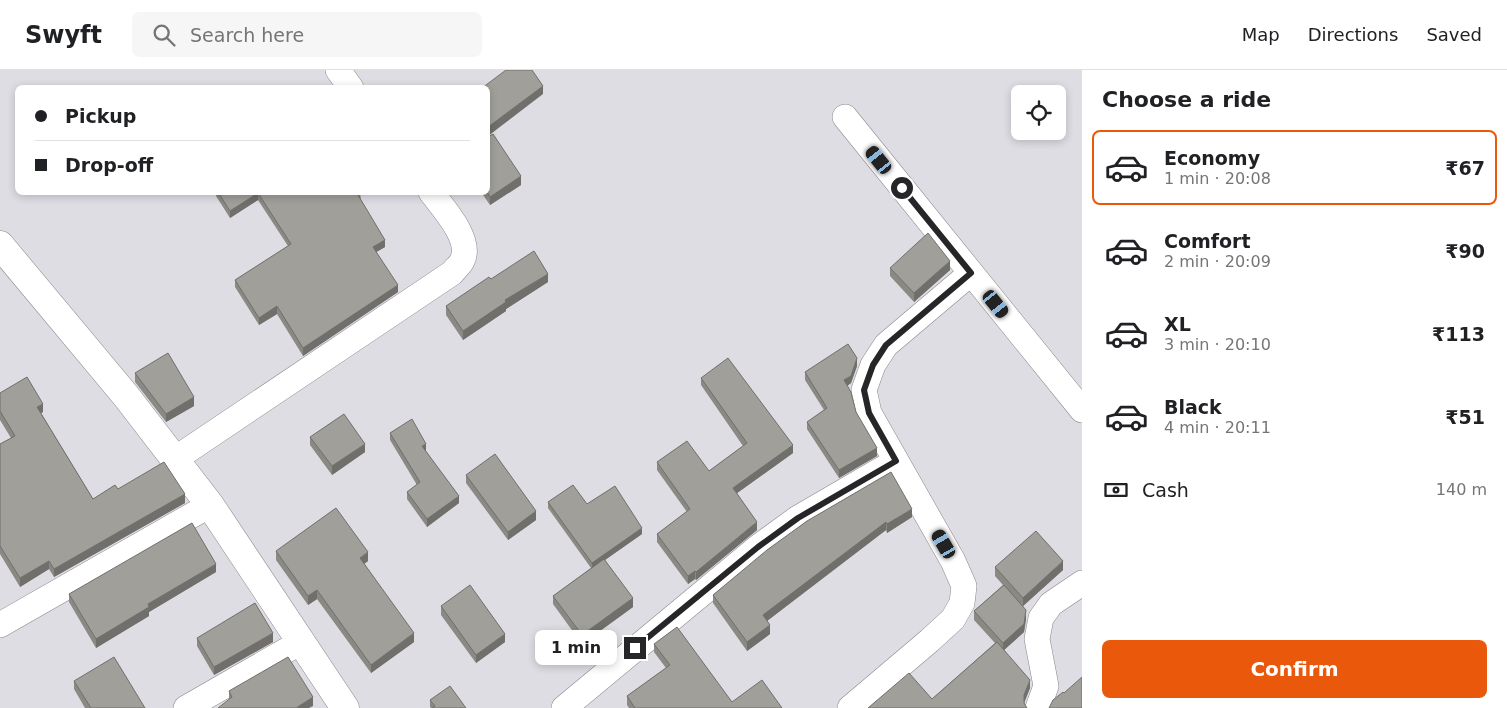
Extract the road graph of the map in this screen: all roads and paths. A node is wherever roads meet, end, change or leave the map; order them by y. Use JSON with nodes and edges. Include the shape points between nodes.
{"nodes":[{"id":1,"x":338,"y":70,"type":"edge"},
{"id":2,"x":349,"y":85,"type":"edge"},
{"id":3,"x":845,"y":117,"type":"dead end"},
{"id":4,"x":432,"y":195,"type":"edge"},
{"id":5,"x":4,"y":259,"type":"edge"},
{"id":6,"x":971,"y":273,"type":"junction"},
{"id":7,"x":1082,"y":410,"type":"edge"},
{"id":8,"x":175,"y":459,"type":"junction"},
{"id":9,"x":896,"y":461,"type":"junction"},
{"id":10,"x":210,"y":506,"type":"junction"},
{"id":11,"x":1082,"y":583,"type":"edge"},
{"id":12,"x":0,"y":625,"type":"edge"},
{"id":13,"x":301,"y":642,"type":"junction"},
{"id":14,"x":186,"y":708,"type":"edge"},
{"id":15,"x":345,"y":708,"type":"edge"},
{"id":16,"x":564,"y":708,"type":"edge"},
{"id":17,"x":850,"y":708,"type":"edge"},
{"id":18,"x":1038,"y":708,"type":"edge"}],
"edges":[{"from":1,"to":2,"type":"street"},
{"from":3,"to":6,"type":"street"},
{"from":4,"to":8,"type":"street","via":[[457,227],[465,246],[463,260],[452,273]]},
{"from":5,"to":8,"type":"street","via":[[126,396]]},
{"from":6,"to":7,"type":"street"},
{"from":6,"to":9,"type":"street","via":[[886,345],[873,365],[864,390],[869,413]]},
{"from":8,"to":10,"type":"street"},
{"from":9,"to":16,"type":"street","via":[[798,518],[758,547]]},
{"from":9,"to":17,"type":"street","via":[[953,561],[964,586],[962,603],[953,619],[929,642]]},
{"from":10,"to":12,"type":"street"},
{"from":10,"to":13,"type":"street"},
{"from":11,"to":18,"type":"street","via":[[1051,604],[1041,618],[1037,639],[1046,686]]},
{"from":13,"to":14,"type":"street"},
{"from":13,"to":15,"type":"street"}]}
